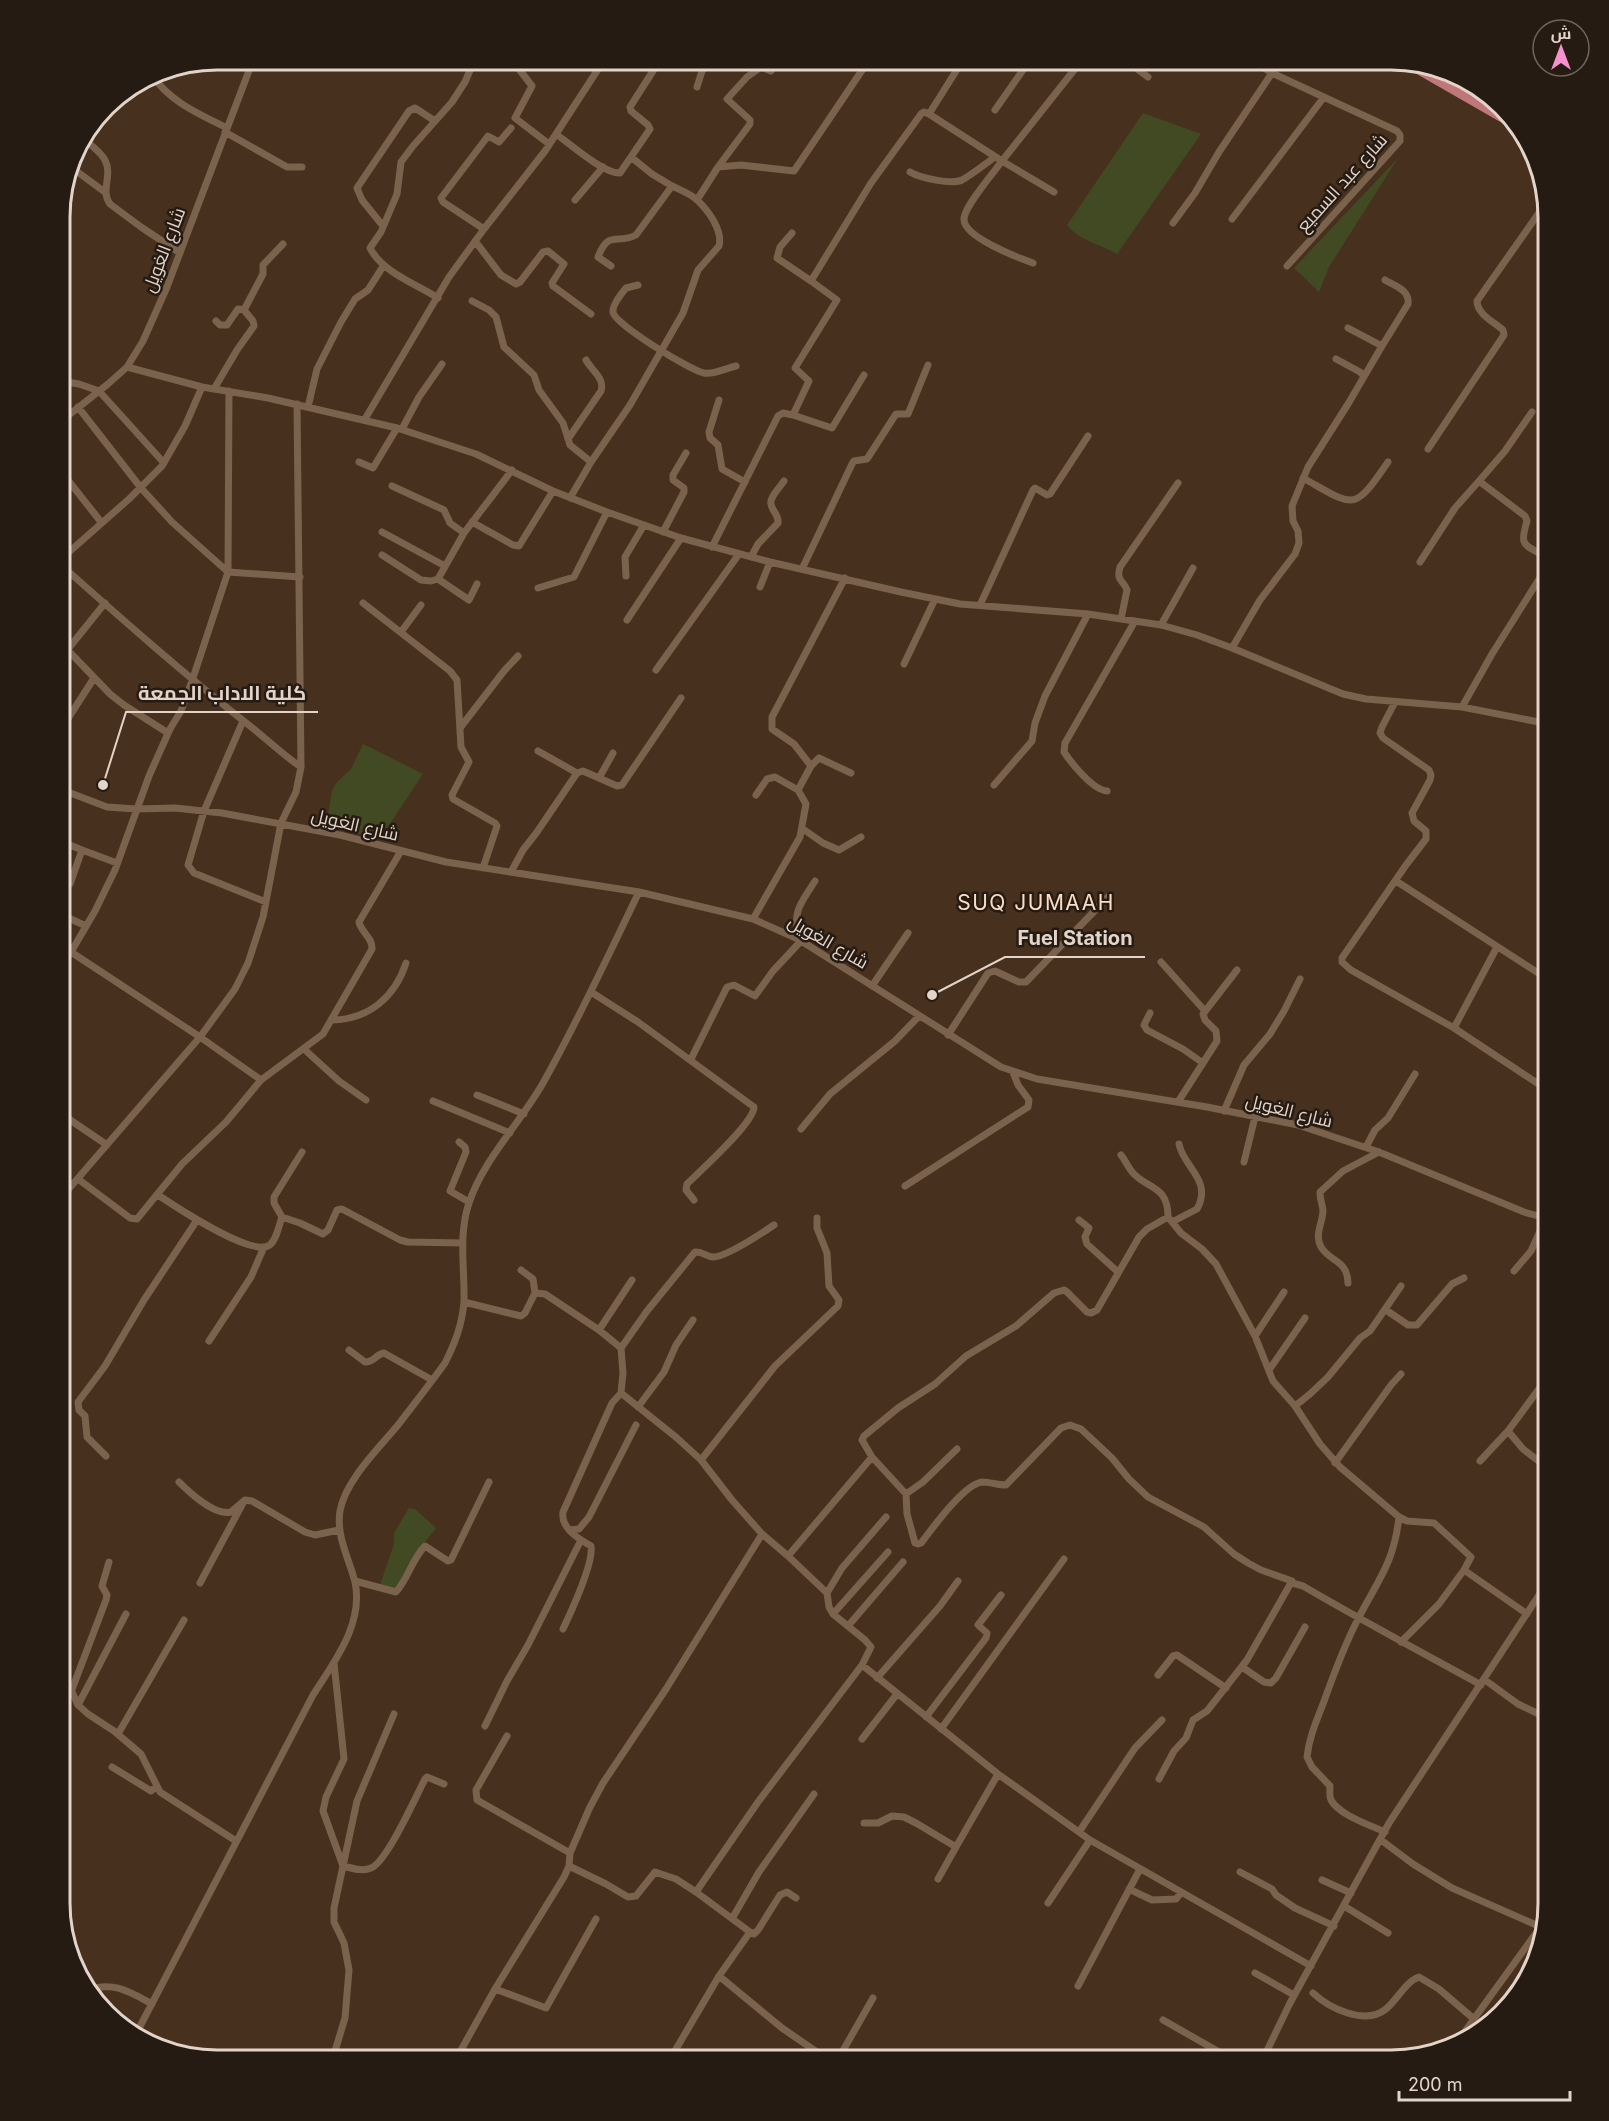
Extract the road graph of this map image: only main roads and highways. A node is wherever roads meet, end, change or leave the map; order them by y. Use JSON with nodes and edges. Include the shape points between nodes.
{"nodes":[{"id":1,"x":1429,"y":75,"type":"edge"},
{"id":2,"x":1497,"y":114,"type":"edge"}],
"edges":[{"from":1,"to":2,"type":"highway"}]}
